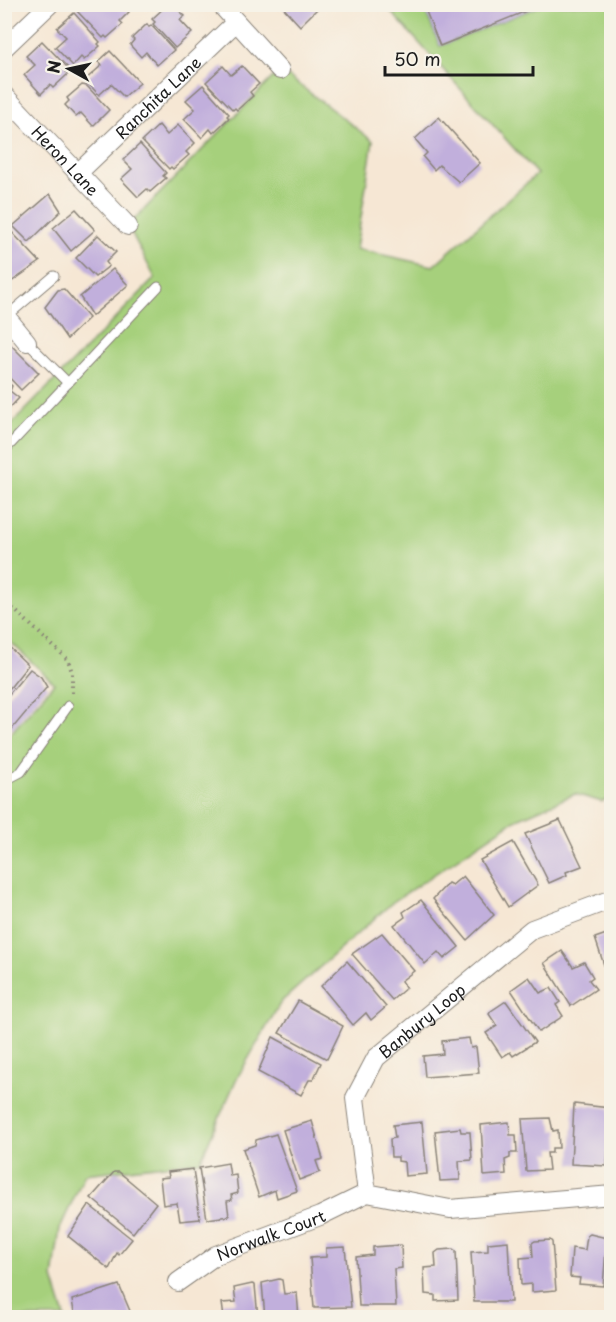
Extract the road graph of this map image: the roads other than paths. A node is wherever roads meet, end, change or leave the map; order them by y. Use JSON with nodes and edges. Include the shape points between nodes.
{"nodes":[{"id":1,"x":50,"y":4,"type":"edge"},
{"id":2,"x":220,"y":4,"type":"edge"},
{"id":3,"x":236,"y":22,"type":"junction"},
{"id":4,"x":4,"y":48,"type":"edge"},
{"id":5,"x":280,"y":70,"type":"dead end"},
{"id":6,"x":4,"y":95,"type":"edge"},
{"id":7,"x":78,"y":172,"type":"junction"},
{"id":8,"x":128,"y":226,"type":"dead end"},
{"id":9,"x":54,"y":276,"type":"dead end"},
{"id":10,"x":158,"y":287,"type":"dead end"},
{"id":11,"x":6,"y":315,"type":"edge"},
{"id":12,"x":27,"y":342,"type":"joint"},
{"id":13,"x":68,"y":383,"type":"junction"},
{"id":14,"x":4,"y":451,"type":"edge"},
{"id":15,"x":68,"y":706,"type":"road end"},
{"id":16,"x":4,"y":781,"type":"edge"},
{"id":17,"x":612,"y":899,"type":"edge"},
{"id":18,"x":367,"y":1192,"type":"junction"},
{"id":19,"x":612,"y":1196,"type":"edge"},
{"id":20,"x":178,"y":1282,"type":"dead end"}],
"edges":[{"from":1,"to":4,"type":"street"},
{"from":2,"to":3,"type":"street"},
{"from":3,"to":5,"type":"street"},
{"from":3,"to":7,"type":"street","name":"Ranchita Lane"},
{"from":6,"to":7,"type":"street","name":"Heron Lane"},
{"from":7,"to":8,"type":"street","name":"Heron Lane"},
{"from":9,"to":11,"type":"lane"},
{"from":10,"to":13,"type":"lane"},
{"from":11,"to":12,"type":"street"},
{"from":12,"to":13,"type":"lane"},
{"from":13,"to":14,"type":"lane"},
{"from":15,"to":16,"type":"lane","via":[[21,772]]},
{"from":17,"to":18,"type":"street","name":"Banbury Loop","via":[[532,928],[376,1058],[355,1098]]},
{"from":18,"to":19,"type":"street","via":[[450,1209]]},
{"from":18,"to":20,"type":"street","name":"Norwalk Court","via":[[320,1216],[216,1255]]}]}
